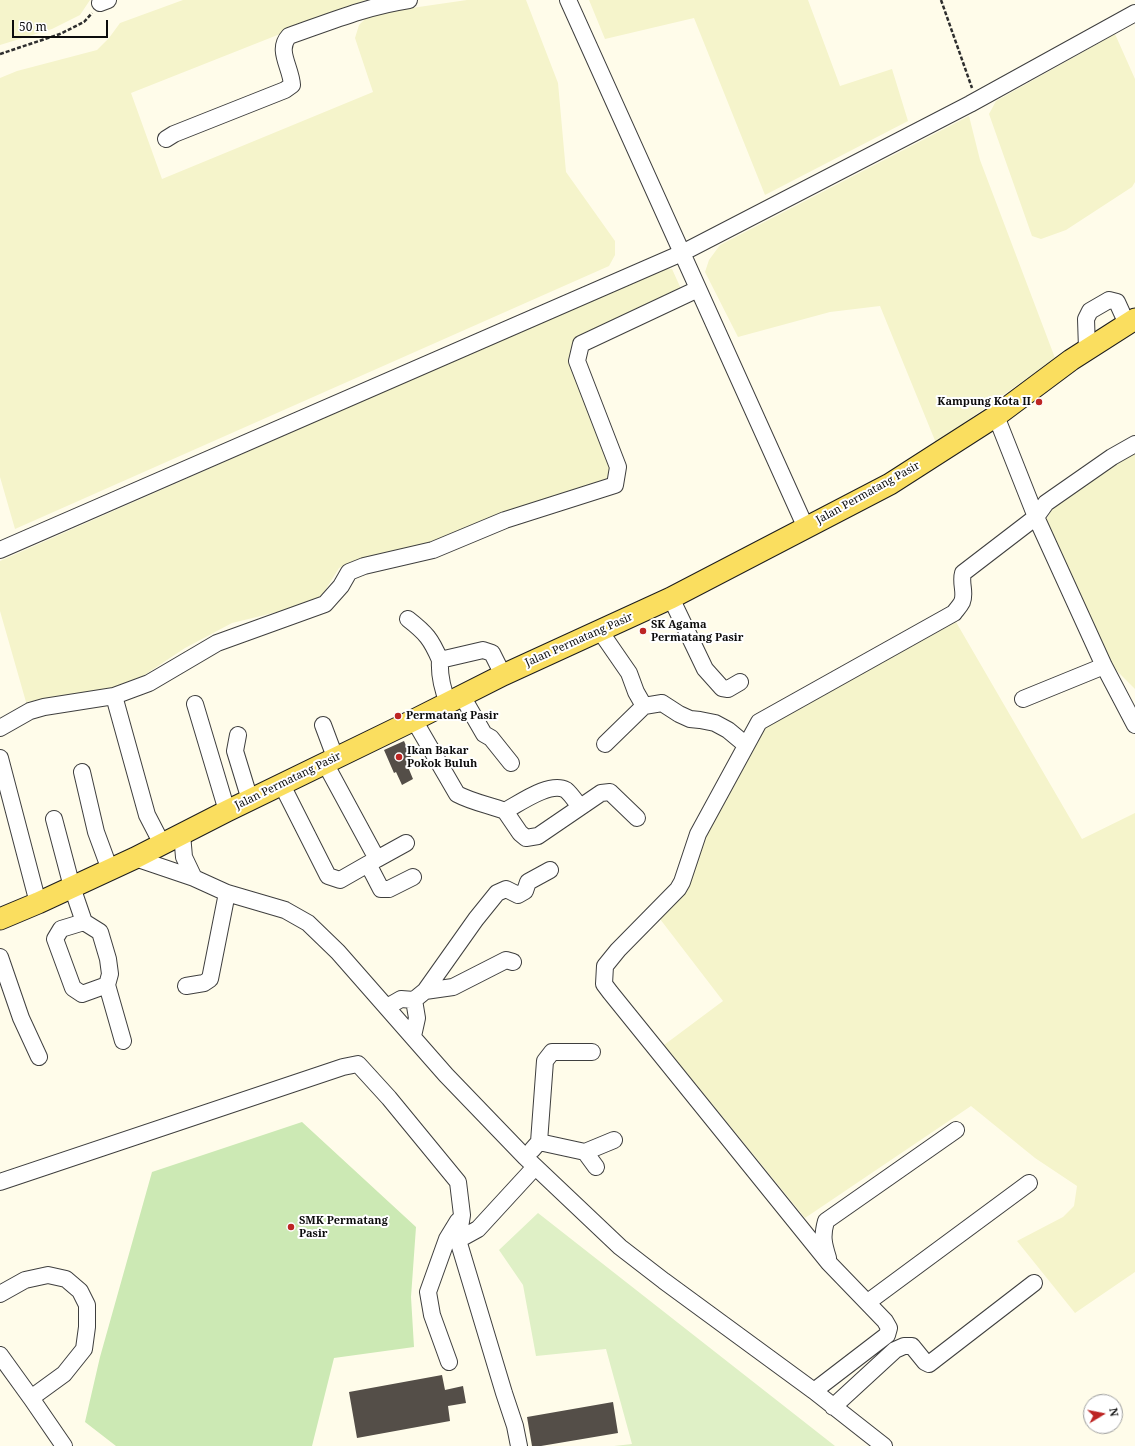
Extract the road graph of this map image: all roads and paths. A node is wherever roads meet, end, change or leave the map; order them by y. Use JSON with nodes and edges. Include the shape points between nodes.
{"nodes":[{"id":1,"x":409,"y":0,"type":"edge"},
{"id":2,"x":568,"y":0,"type":"edge"},
{"id":3,"x":941,"y":0,"type":"edge"},
{"id":4,"x":104,"y":2,"type":"edge"},
{"id":5,"x":1135,"y":13,"type":"edge"},
{"id":6,"x":0,"y":54,"type":"edge"},
{"id":7,"x":976,"y":100,"type":"junction"},
{"id":8,"x":166,"y":139,"type":"dead end"},
{"id":9,"x":682,"y":253,"type":"junction"},
{"id":10,"x":698,"y":289,"type":"junction"},
{"id":11,"x":1131,"y":322,"type":"edge"},
{"id":12,"x":1087,"y":349,"type":"junction"},
{"id":13,"x":996,"y":416,"type":"junction"},
{"id":14,"x":1135,"y":444,"type":"edge"},
{"id":15,"x":1036,"y":517,"type":"junction"},
{"id":16,"x":806,"y":528,"type":"junction"},
{"id":17,"x":0,"y":550,"type":"edge"},
{"id":18,"x":671,"y":598,"type":"junction"},
{"id":19,"x":408,"y":619,"type":"dead end"},
{"id":20,"x":600,"y":631,"type":"junction"},
{"id":21,"x":440,"y":660,"type":"junction"},
{"id":22,"x":1104,"y":666,"type":"junction"},
{"id":23,"x":503,"y":675,"type":"junction"},
{"id":24,"x":740,"y":682,"type":"dead end"},
{"id":25,"x":114,"y":696,"type":"junction"},
{"id":26,"x":455,"y":699,"type":"junction"},
{"id":27,"x":1023,"y":699,"type":"dead end"},
{"id":28,"x":195,"y":704,"type":"dead end"},
{"id":29,"x":644,"y":706,"type":"junction"},
{"id":30,"x":414,"y":720,"type":"junction"},
{"id":31,"x":323,"y":725,"type":"dead end"},
{"id":32,"x":1135,"y":725,"type":"edge"},
{"id":33,"x":0,"y":728,"type":"edge"},
{"id":34,"x":238,"y":735,"type":"dead end"},
{"id":35,"x":605,"y":744,"type":"dead end"},
{"id":36,"x":746,"y":745,"type":"junction"},
{"id":37,"x":0,"y":758,"type":"edge"},
{"id":38,"x":330,"y":760,"type":"junction"},
{"id":39,"x":511,"y":763,"type":"dead end"},
{"id":40,"x":82,"y":772,"type":"dead end"},
{"id":41,"x":282,"y":785,"type":"junction"},
{"id":42,"x":250,"y":800,"type":"junction"},
{"id":43,"x":580,"y":807,"type":"junction"},
{"id":44,"x":227,"y":811,"type":"junction"},
{"id":45,"x":505,"y":811,"type":"junction"},
{"id":46,"x":637,"y":818,"type":"dead end"},
{"id":47,"x":54,"y":819,"type":"dead end"},
{"id":48,"x":182,"y":834,"type":"junction"},
{"id":49,"x":406,"y":843,"type":"dead end"},
{"id":50,"x":162,"y":844,"type":"junction"},
{"id":51,"x":135,"y":858,"type":"junction"},
{"id":52,"x":373,"y":862,"type":"junction"},
{"id":53,"x":110,"y":870,"type":"junction"},
{"id":54,"x":550,"y":870,"type":"dead end"},
{"id":55,"x":412,"y":877,"type":"dead end"},
{"id":56,"x":194,"y":878,"type":"junction"},
{"id":57,"x":72,"y":887,"type":"junction"},
{"id":58,"x":227,"y":893,"type":"junction"},
{"id":59,"x":38,"y":903,"type":"junction"},
{"id":60,"x":0,"y":919,"type":"edge"},
{"id":61,"x":84,"y":922,"type":"junction"},
{"id":62,"x":0,"y":957,"type":"edge"},
{"id":63,"x":513,"y":962,"type":"dead end"},
{"id":64,"x":107,"y":985,"type":"junction"},
{"id":65,"x":186,"y":986,"type":"dead end"},
{"id":66,"x":420,"y":996,"type":"junction"},
{"id":67,"x":387,"y":1007,"type":"junction"},
{"id":68,"x":413,"y":1036,"type":"junction"},
{"id":69,"x":123,"y":1041,"type":"dead end"},
{"id":70,"x":592,"y":1052,"type":"dead end"},
{"id":71,"x":39,"y":1057,"type":"dead end"},
{"id":72,"x":956,"y":1130,"type":"dead end"},
{"id":73,"x":614,"y":1140,"type":"dead end"},
{"id":74,"x":539,"y":1142,"type":"junction"},
{"id":75,"x":585,"y":1152,"type":"junction"},
{"id":76,"x":530,"y":1162,"type":"junction"},
{"id":77,"x":596,"y":1167,"type":"dead end"},
{"id":78,"x":0,"y":1182,"type":"edge"},
{"id":79,"x":1029,"y":1183,"type":"dead end"},
{"id":80,"x":462,"y":1215,"type":"junction"},
{"id":81,"x":458,"y":1240,"type":"junction"},
{"id":82,"x":829,"y":1263,"type":"junction"},
{"id":83,"x":1034,"y":1282,"type":"dead end"},
{"id":84,"x":0,"y":1294,"type":"edge"},
{"id":85,"x":868,"y":1302,"type":"junction"},
{"id":86,"x":0,"y":1355,"type":"edge"},
{"id":87,"x":449,"y":1362,"type":"dead end"},
{"id":88,"x":814,"y":1391,"type":"junction"},
{"id":89,"x":32,"y":1398,"type":"junction"},
{"id":90,"x":833,"y":1407,"type":"junction"},
{"id":91,"x":64,"y":1446,"type":"edge"},
{"id":92,"x":519,"y":1446,"type":"edge"},
{"id":93,"x":884,"y":1446,"type":"edge"}],
"edges":[{"from":1,"to":8,"type":"street","via":[[347,15],[289,36],[284,41],[283,50],[292,85]]},
{"from":2,"to":9,"type":"street"},
{"from":3,"to":7,"type":"path"},
{"from":4,"to":6,"type":"path","via":[[84,22],[66,31]]},
{"from":5,"to":7,"type":"street"},
{"from":7,"to":9,"type":"street"},
{"from":9,"to":10,"type":"street"},
{"from":9,"to":17,"type":"street"},
{"from":10,"to":16,"type":"street"},
{"from":10,"to":25,"type":"street","via":[[582,344],[577,360],[618,467],[615,485],[505,520],[433,550],[349,572],[325,604],[217,643],[149,683]]},
{"from":11,"to":12,"type":"main road","name":"Jalan Permatang Pasir"},
{"from":11,"to":12,"type":"street","via":[[1117,302],[1109,300],[1090,312],[1086,319]]},
{"from":12,"to":13,"type":"main road","name":"Jalan Permatang Pasir"},
{"from":13,"to":15,"type":"street"},
{"from":13,"to":16,"type":"main road","name":"Jalan Permatang Pasir","via":[[890,484]]},
{"from":14,"to":15,"type":"street","via":[[1046,503]]},
{"from":15,"to":22,"type":"street"},
{"from":15,"to":36,"type":"street","via":[[963,573],[961,578],[964,595],[954,612],[759,722]]},
{"from":16,"to":18,"type":"main road","name":"Jalan Permatang Pasir"},
{"from":18,"to":20,"type":"main road","name":"Jalan Permatang Pasir"},
{"from":18,"to":24,"type":"street","via":[[705,669],[722,688],[728,689]]},
{"from":19,"to":21,"type":"street","via":[[424,631]]},
{"from":20,"to":23,"type":"main road","name":"Jalan Permatang Pasir"},
{"from":20,"to":29,"type":"street","via":[[629,673]]},
{"from":21,"to":23,"type":"street","via":[[483,650],[492,654]]},
{"from":21,"to":26,"type":"street","via":[[442,689]]},
{"from":22,"to":27,"type":"street"},
{"from":22,"to":32,"type":"street"},
{"from":23,"to":26,"type":"main road","name":"Jalan Permatang Pasir"},
{"from":25,"to":33,"type":"street","via":[[44,707],[30,711]]},
{"from":25,"to":50,"type":"street","via":[[147,815]]},
{"from":26,"to":30,"type":"main road","name":"Jalan Permatang Pasir"},
{"from":26,"to":39,"type":"street"},
{"from":28,"to":44,"type":"street"},
{"from":29,"to":35,"type":"street"},
{"from":29,"to":36,"type":"street","via":[[662,703],[690,719],[715,724],[728,730]]},
{"from":30,"to":38,"type":"main road","name":"Jalan Permatang Pasir"},
{"from":30,"to":45,"type":"street","via":[[457,794],[469,801]]},
{"from":31,"to":38,"type":"street"},
{"from":34,"to":42,"type":"street","via":[[235,751]]},
{"from":36,"to":82,"type":"street","via":[[698,834],[678,890],[605,966],[604,984]]},
{"from":37,"to":59,"type":"street"},
{"from":38,"to":41,"type":"main road","name":"Jalan Permatang Pasir"},
{"from":38,"to":52,"type":"street"},
{"from":40,"to":53,"type":"street","via":[[96,832]]},
{"from":41,"to":42,"type":"main road","name":"Jalan Permatang Pasir"},
{"from":41,"to":52,"type":"street","via":[[328,876],[340,880]]},
{"from":42,"to":44,"type":"main road","name":"Jalan Permatang Pasir"},
{"from":43,"to":45,"type":"street","via":[[567,791],[558,787],[546,790]]},
{"from":43,"to":45,"type":"street","via":[[538,836],[526,838]]},
{"from":43,"to":46,"type":"street","via":[[601,793],[610,792]]},
{"from":44,"to":48,"type":"main road","name":"Jalan Permatang Pasir"},
{"from":47,"to":57,"type":"street"},
{"from":48,"to":50,"type":"main road","name":"Jalan Permatang Pasir"},
{"from":48,"to":56,"type":"street","via":[[184,857]]},
{"from":49,"to":52,"type":"street"},
{"from":50,"to":51,"type":"main road","name":"Jalan Permatang Pasir"},
{"from":51,"to":53,"type":"main road","name":"Jalan Permatang Pasir"},
{"from":51,"to":56,"type":"street"},
{"from":52,"to":55,"type":"street","via":[[381,889],[390,889]]},
{"from":53,"to":57,"type":"main road","name":"Jalan Permatang Pasir"},
{"from":54,"to":66,"type":"street","via":[[528,882],[525,892],[518,895],[506,889],[497,893]]},
{"from":56,"to":58,"type":"street"},
{"from":57,"to":59,"type":"main road","name":"Jalan Permatang Pasir"},
{"from":57,"to":61,"type":"street"},
{"from":58,"to":65,"type":"street","via":[[210,979],[204,983]]},
{"from":58,"to":67,"type":"street","via":[[285,910],[308,923]]},
{"from":59,"to":60,"type":"main road","name":"Jalan Permatang Pasir"},
{"from":61,"to":64,"type":"street","via":[[100,932],[110,974]]},
{"from":61,"to":64,"type":"street","via":[[61,929],[55,939],[73,988],[82,994]]},
{"from":62,"to":71,"type":"street","via":[[21,1018]]},
{"from":63,"to":66,"type":"street","via":[[506,960],[453,988]]},
{"from":64,"to":69,"type":"street"},
{"from":66,"to":67,"type":"street","via":[[401,999]]},
{"from":66,"to":68,"type":"street"},
{"from":67,"to":68,"type":"street"},
{"from":68,"to":76,"type":"street"},
{"from":70,"to":74,"type":"street","via":[[552,1052],[546,1061]]},
{"from":72,"to":82,"type":"street","via":[[826,1221],[823,1234]]},
{"from":73,"to":75,"type":"street"},
{"from":74,"to":75,"type":"street"},
{"from":74,"to":76,"type":"street"},
{"from":75,"to":77,"type":"street"},
{"from":76,"to":81,"type":"street","via":[[478,1229]]},
{"from":76,"to":88,"type":"street","via":[[620,1247]]},
{"from":78,"to":80,"type":"street","via":[[358,1064],[458,1182]]},
{"from":79,"to":85,"type":"street"},
{"from":80,"to":81,"type":"street"},
{"from":80,"to":87,"type":"street","via":[[447,1239],[428,1292],[432,1315]]},
{"from":81,"to":92,"type":"street"},
{"from":82,"to":85,"type":"street"},
{"from":83,"to":90,"type":"street","via":[[929,1364],[912,1346],[896,1350]]},
{"from":84,"to":89,"type":"street","via":[[25,1280],[48,1275],[66,1279],[80,1291],[87,1305],[84,1349],[64,1374]]},
{"from":85,"to":88,"type":"street","via":[[885,1321],[889,1328],[887,1335]]},
{"from":86,"to":89,"type":"street"},
{"from":88,"to":90,"type":"street"},
{"from":89,"to":91,"type":"street"},
{"from":90,"to":93,"type":"street"}]}
